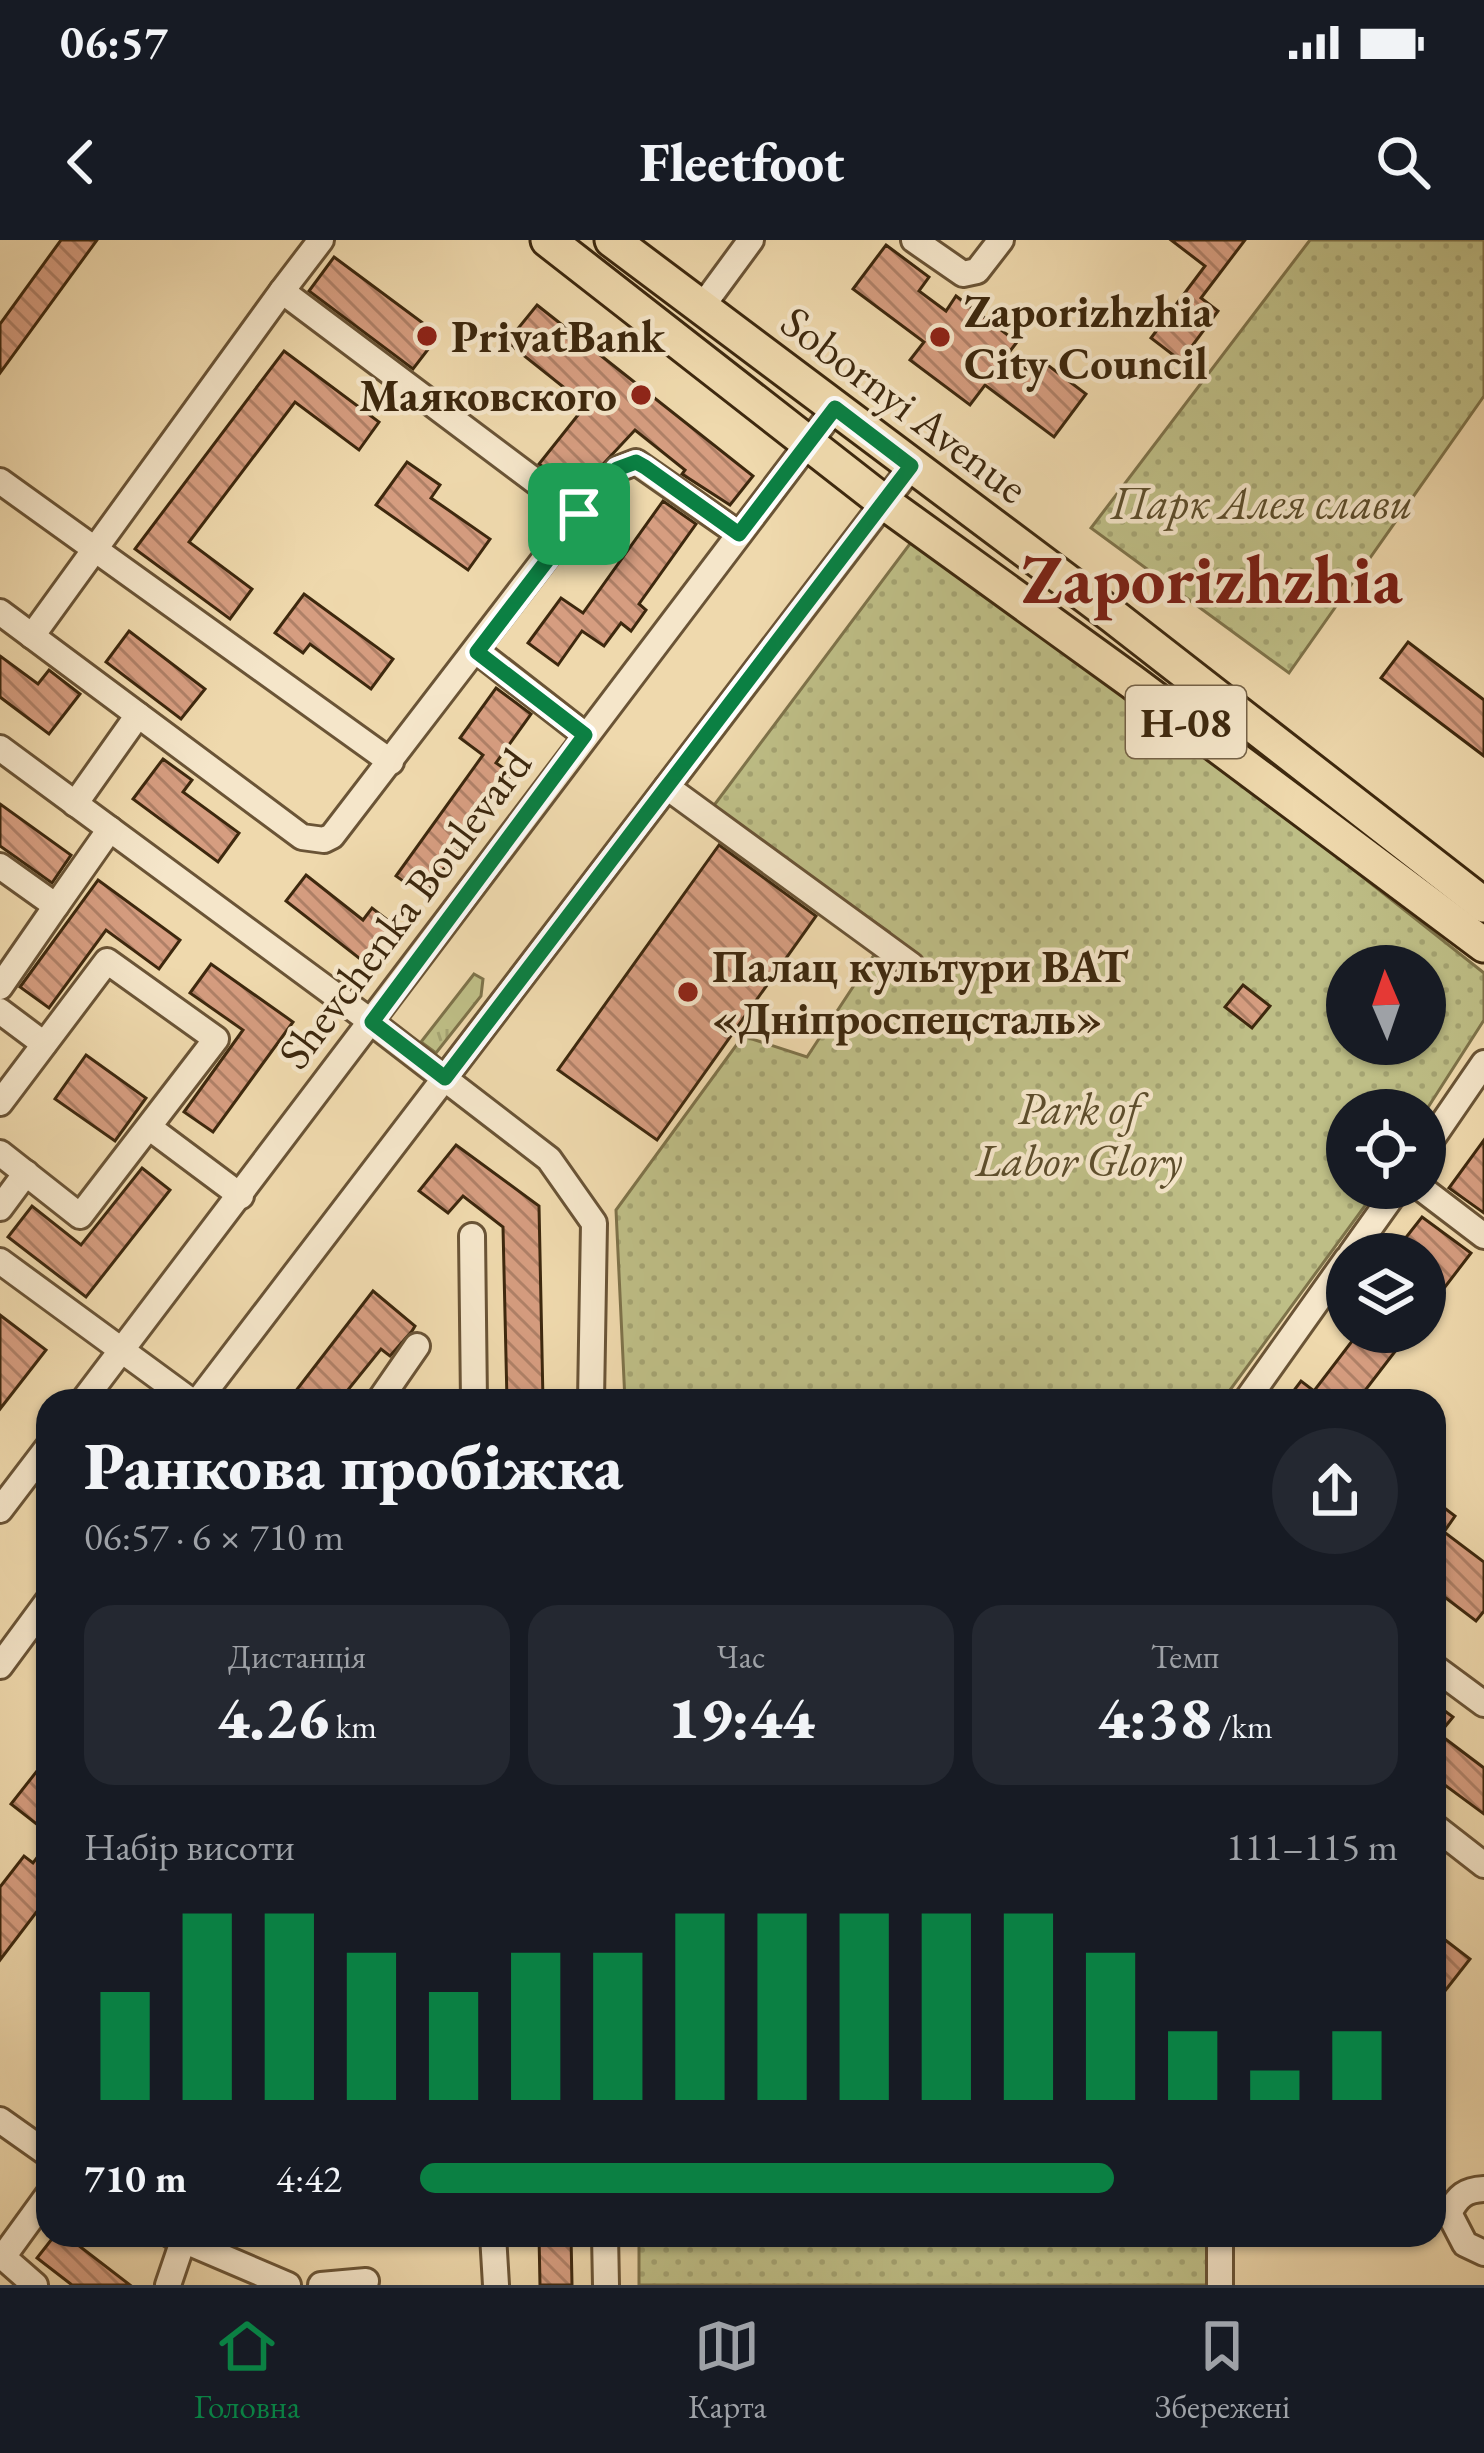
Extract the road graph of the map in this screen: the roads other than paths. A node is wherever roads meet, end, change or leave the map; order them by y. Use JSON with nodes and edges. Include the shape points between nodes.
{"nodes":[{"id":1,"x":321,"y":240,"type":"edge"},
{"id":2,"x":548,"y":240,"type":"edge"},
{"id":3,"x":612,"y":240,"type":"edge"},
{"id":4,"x":751,"y":240,"type":"edge"},
{"id":5,"x":914,"y":240,"type":"edge"},
{"id":6,"x":1001,"y":240,"type":"edge"},
{"id":7,"x":282,"y":291,"type":"junction"},
{"id":8,"x":701,"y":308,"type":"junction"},
{"id":9,"x":835,"y":408,"type":"junction"},
{"id":10,"x":810,"y":442,"type":"junction"},
{"id":11,"x":911,"y":466,"type":"junction"},
{"id":12,"x":0,"y":481,"type":"edge"},
{"id":13,"x":885,"y":503,"type":"junction"},
{"id":14,"x":579,"y":514,"type":"junction"},
{"id":15,"x":739,"y":534,"type":"junction"},
{"id":16,"x":93,"y":550,"type":"junction"},
{"id":17,"x":0,"y":612,"type":"edge"},
{"id":18,"x":32,"y":636,"type":"junction"},
{"id":19,"x":477,"y":652,"type":"junction"},
{"id":20,"x":138,"y":715,"type":"junction"},
{"id":21,"x":585,"y":735,"type":"junction"},
{"id":22,"x":0,"y":748,"type":"edge"},
{"id":23,"x":391,"y":762,"type":"junction"},
{"id":24,"x":667,"y":787,"type":"junction"},
{"id":25,"x":75,"y":804,"type":"junction"},
{"id":26,"x":110,"y":829,"type":"junction"},
{"id":27,"x":0,"y":866,"type":"edge"},
{"id":28,"x":1484,"y":905,"type":"edge"},
{"id":29,"x":56,"y":906,"type":"junction"},
{"id":30,"x":1484,"y":945,"type":"edge"},
{"id":31,"x":910,"y":965,"type":"dead end"},
{"id":32,"x":0,"y":987,"type":"edge"},
{"id":33,"x":0,"y":1011,"type":"edge"},
{"id":34,"x":372,"y":1022,"type":"junction"},
{"id":35,"x":44,"y":1044,"type":"junction"},
{"id":36,"x":1484,"y":1064,"type":"edge"},
{"id":37,"x":445,"y":1078,"type":"junction"},
{"id":38,"x":0,"y":1103,"type":"edge"},
{"id":39,"x":1446,"y":1119,"type":"edge"},
{"id":40,"x":150,"y":1128,"type":"junction"},
{"id":41,"x":0,"y":1153,"type":"edge"},
{"id":42,"x":26,"y":1173,"type":"junction"},
{"id":43,"x":241,"y":1196,"type":"junction"},
{"id":44,"x":1446,"y":1207,"type":"edge"},
{"id":45,"x":0,"y":1208,"type":"edge"},
{"id":46,"x":472,"y":1236,"type":"dead end"},
{"id":47,"x":1484,"y":1236,"type":"edge"},
{"id":48,"x":0,"y":1261,"type":"edge"},
{"id":49,"x":1326,"y":1289,"type":"edge"},
{"id":50,"x":417,"y":1346,"type":"dead end"},
{"id":51,"x":122,"y":1350,"type":"junction"},
{"id":52,"x":92,"y":1389,"type":"edge"},
{"id":53,"x":177,"y":1389,"type":"edge"},
{"id":54,"x":203,"y":1389,"type":"edge"},
{"id":55,"x":387,"y":1389,"type":"edge"},
{"id":56,"x":474,"y":1389,"type":"edge"},
{"id":57,"x":591,"y":1389,"type":"edge"},
{"id":58,"x":1255,"y":1389,"type":"edge"},
{"id":59,"x":36,"y":1463,"type":"edge"},
{"id":60,"x":0,"y":1510,"type":"edge"},
{"id":61,"x":36,"y":1617,"type":"edge"},
{"id":62,"x":0,"y":1666,"type":"edge"},
{"id":63,"x":1446,"y":1676,"type":"edge"},
{"id":64,"x":1484,"y":1704,"type":"edge"},
{"id":65,"x":1446,"y":1835,"type":"edge"},
{"id":66,"x":1484,"y":1864,"type":"edge"},
{"id":67,"x":0,"y":2120,"type":"edge"},
{"id":68,"x":36,"y":2146,"type":"edge"},
{"id":69,"x":1484,"y":2189,"type":"edge"},
{"id":70,"x":1446,"y":2208,"type":"edge"},
{"id":71,"x":36,"y":2211,"type":"edge"},
{"id":72,"x":1446,"y":2219,"type":"edge"},
{"id":73,"x":178,"y":2247,"type":"edge"},
{"id":74,"x":201,"y":2247,"type":"edge"},
{"id":75,"x":494,"y":2247,"type":"edge"},
{"id":76,"x":604,"y":2247,"type":"edge"},
{"id":77,"x":1220,"y":2247,"type":"edge"},
{"id":78,"x":1484,"y":2253,"type":"edge"},
{"id":79,"x":2,"y":2255,"type":"edge"},
{"id":80,"x":366,"y":2282,"type":"dead end"},
{"id":81,"x":34,"y":2285,"type":"edge"},
{"id":82,"x":168,"y":2285,"type":"edge"},
{"id":83,"x":288,"y":2285,"type":"edge"},
{"id":84,"x":321,"y":2285,"type":"edge"},
{"id":85,"x":496,"y":2285,"type":"edge"},
{"id":86,"x":606,"y":2285,"type":"edge"},
{"id":87,"x":1220,"y":2285,"type":"edge"}],
"edges":[{"from":1,"to":7,"type":"street"},
{"from":2,"to":10,"type":"main road","name":"Sobornyi Avenue","number":"Н-08"},
{"from":3,"to":8,"type":"main road","name":"Sobornyi Avenue","number":"Н-08"},
{"from":4,"to":8,"type":"street"},
{"from":5,"to":6,"type":"street","via":[[963,274],[977,271]]},
{"from":7,"to":14,"type":"street"},
{"from":7,"to":16,"type":"street"},
{"from":8,"to":9,"type":"main road","name":"Sobornyi Avenue","number":"Н-08"},
{"from":9,"to":10,"type":"street","name":"Shevchenka Boulevard"},
{"from":9,"to":11,"type":"main road","name":"Sobornyi Avenue","number":"Н-08"},
{"from":10,"to":13,"type":"main road","name":"Sobornyi Avenue","number":"Н-08"},
{"from":10,"to":15,"type":"street","name":"Shevchenka Boulevard"},
{"from":11,"to":13,"type":"street"},
{"from":11,"to":28,"type":"main road","name":"Sobornyi Avenue","number":"Н-08"},
{"from":12,"to":16,"type":"street"},
{"from":13,"to":24,"type":"street"},
{"from":13,"to":30,"type":"main road","name":"Sobornyi Avenue","number":"Н-08"},
{"from":14,"to":15,"type":"street","via":[[617,469],[636,462]]},
{"from":14,"to":19,"type":"street"},
{"from":15,"to":21,"type":"street","name":"Shevchenka Boulevard"},
{"from":16,"to":18,"type":"street"},
{"from":16,"to":23,"type":"street"},
{"from":17,"to":18,"type":"street"},
{"from":18,"to":20,"type":"street"},
{"from":19,"to":21,"type":"street"},
{"from":19,"to":23,"type":"street"},
{"from":20,"to":23,"type":"street","via":[[309,840],[332,836]]},
{"from":20,"to":25,"type":"street"},
{"from":21,"to":34,"type":"street","name":"Shevchenka Boulevard"},
{"from":22,"to":25,"type":"street"},
{"from":24,"to":31,"type":"street"},
{"from":24,"to":37,"type":"street"},
{"from":25,"to":26,"type":"street"},
{"from":26,"to":29,"type":"street"},
{"from":26,"to":34,"type":"street"},
{"from":27,"to":29,"type":"street"},
{"from":29,"to":32,"type":"street"},
{"from":33,"to":35,"type":"street"},
{"from":34,"to":37,"type":"street"},
{"from":34,"to":43,"type":"street","name":"Shevchenka Boulevard"},
{"from":35,"to":38,"type":"street"},
{"from":35,"to":40,"type":"street","via":[[107,961],[216,1039]]},
{"from":36,"to":39,"type":"street"},
{"from":37,"to":54,"type":"street"},
{"from":37,"to":57,"type":"street","via":[[550,1159],[594,1223]]},
{"from":40,"to":42,"type":"street","via":[[80,1216]]},
{"from":40,"to":43,"type":"street"},
{"from":41,"to":42,"type":"street"},
{"from":42,"to":45,"type":"street"},
{"from":43,"to":51,"type":"street","name":"Shevchenka Boulevard"},
{"from":44,"to":47,"type":"street"},
{"from":46,"to":56,"type":"street"},
{"from":48,"to":51,"type":"street"},
{"from":49,"to":58,"type":"street"},
{"from":50,"to":55,"type":"street"},
{"from":51,"to":52,"type":"street","name":"Shevchenka Boulevard"},
{"from":51,"to":53,"type":"street"},
{"from":59,"to":60,"type":"street"},
{"from":61,"to":62,"type":"street"},
{"from":63,"to":64,"type":"street"},
{"from":65,"to":66,"type":"street"},
{"from":67,"to":68,"type":"street"},
{"from":69,"to":70,"type":"street"},
{"from":71,"to":79,"type":"street"},
{"from":72,"to":78,"type":"street"},
{"from":73,"to":82,"type":"street"},
{"from":74,"to":83,"type":"street"},
{"from":75,"to":85,"type":"street"},
{"from":76,"to":86,"type":"street"},
{"from":77,"to":87,"type":"street"},
{"from":79,"to":81,"type":"street"},
{"from":80,"to":84,"type":"street"}]}
